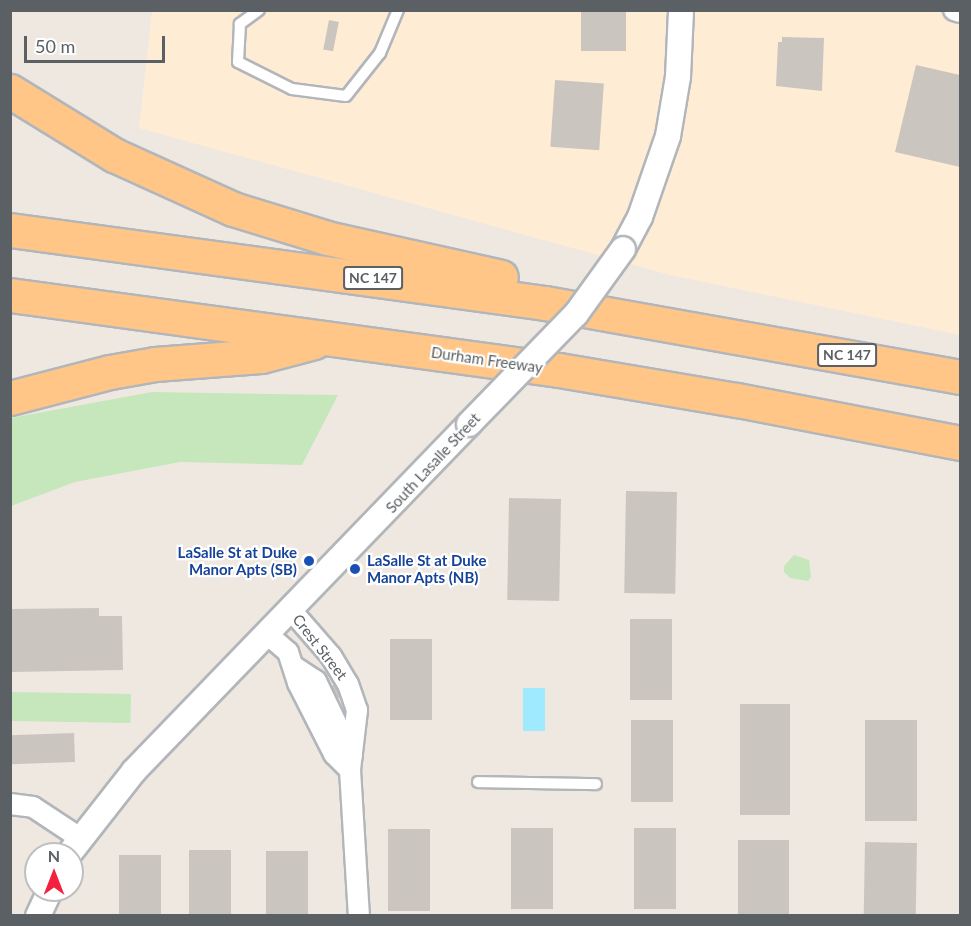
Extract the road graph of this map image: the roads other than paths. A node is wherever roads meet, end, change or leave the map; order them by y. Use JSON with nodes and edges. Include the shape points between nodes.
{"nodes":[{"id":1,"x":259,"y":10,"type":"edge"},
{"id":2,"x":398,"y":10,"type":"edge"},
{"id":3,"x":681,"y":10,"type":"edge"},
{"id":4,"x":954,"y":10,"type":"edge"},
{"id":5,"x":960,"y":12,"type":"edge"},
{"id":6,"x":10,"y":91,"type":"edge"},
{"id":7,"x":10,"y":230,"type":"edge"},
{"id":8,"x":10,"y":295,"type":"edge"},
{"id":9,"x":734,"y":334,"type":"junction"},
{"id":10,"x":333,"y":338,"type":"junction"},
{"id":11,"x":960,"y":376,"type":"edge"},
{"id":12,"x":10,"y":398,"type":"edge"},
{"id":13,"x":960,"y":443,"type":"edge"},
{"id":14,"x":290,"y":609,"type":"junction"},
{"id":15,"x":266,"y":633,"type":"junction"},
{"id":16,"x":351,"y":763,"type":"junction"},
{"id":17,"x":478,"y":782,"type":"dead end"},
{"id":18,"x":596,"y":784,"type":"dead end"},
{"id":19,"x":10,"y":804,"type":"edge"},
{"id":20,"x":71,"y":842,"type":"edge"},
{"id":21,"x":78,"y":842,"type":"edge"},
{"id":22,"x":359,"y":915,"type":"edge"}],
"edges":[{"from":1,"to":2,"type":"lane","via":[[240,24],[238,62],[292,89],[346,96],[380,53]]},
{"from":3,"to":14,"type":"street","name":"South Lasalle Street","bridge":true,"via":[[678,77],[668,136],[640,217],[623,249],[576,314]]},
{"from":4,"to":5,"type":"street"},
{"from":6,"to":9,"type":"highway","via":[[114,155],[171,184],[262,219],[374,250]]},
{"from":7,"to":9,"type":"highway","number":"NC 147","via":[[510,298]]},
{"from":8,"to":10,"type":"highway","name":"Durham Freeway"},
{"from":9,"to":11,"type":"highway","number":"NC 147"},
{"from":10,"to":12,"type":"highway","via":[[261,356],[110,372]]},
{"from":10,"to":13,"type":"highway","name":"Durham Freeway","via":[[715,396]]},
{"from":14,"to":15,"type":"street","name":"South Lasalle Street"},
{"from":14,"to":16,"type":"street","name":"Crest Street","via":[[331,656],[348,684],[357,710]]},
{"from":15,"to":16,"type":"street","name":"Crest Street","via":[[288,652],[298,683],[334,754]]},
{"from":15,"to":21,"type":"street","name":"South Lasalle Street","via":[[126,779]]},
{"from":16,"to":22,"type":"street","name":"Crest Street"},
{"from":17,"to":18,"type":"lane"},
{"from":19,"to":20,"type":"street","via":[[33,807]]}]}
